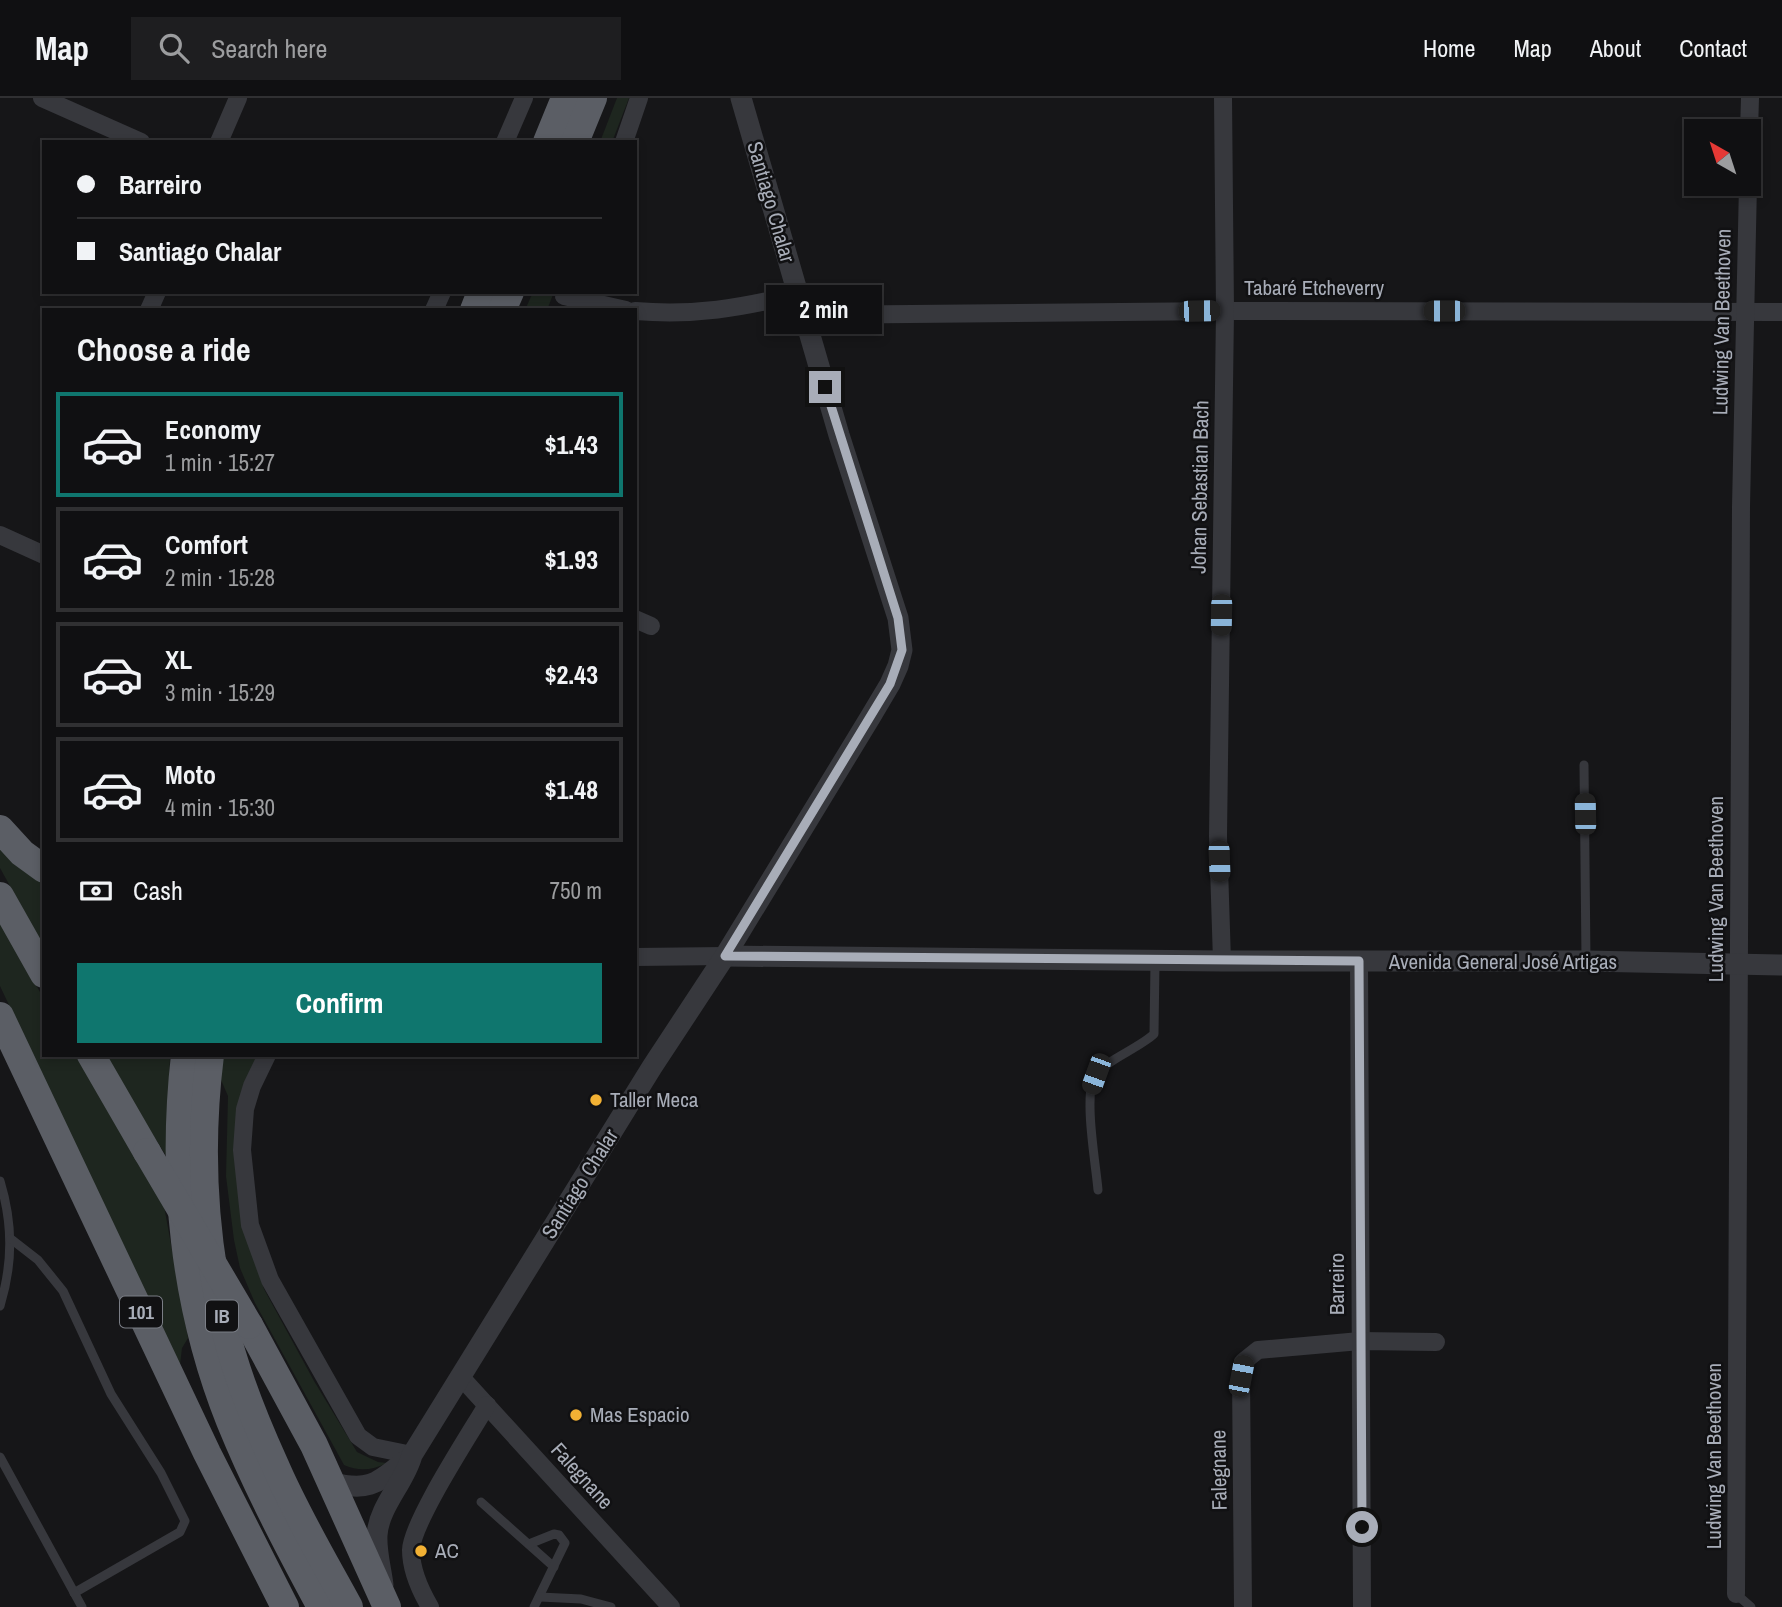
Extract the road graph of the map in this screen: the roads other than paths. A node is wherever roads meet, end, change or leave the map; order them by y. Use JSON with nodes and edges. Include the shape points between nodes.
{"nodes":[{"id":1,"x":42,"y":98,"type":"edge"},
{"id":2,"x":239,"y":98,"type":"edge"},
{"id":3,"x":524,"y":98,"type":"edge"},
{"id":4,"x":565,"y":98,"type":"edge"},
{"id":5,"x":593,"y":98,"type":"edge"},
{"id":6,"x":639,"y":98,"type":"edge"},
{"id":7,"x":741,"y":98,"type":"edge"},
{"id":8,"x":1223,"y":98,"type":"edge"},
{"id":9,"x":1750,"y":98,"type":"edge"},
{"id":10,"x":1749,"y":119,"type":"edge"},
{"id":11,"x":136,"y":140,"type":"edge"},
{"id":12,"x":220,"y":140,"type":"edge"},
{"id":13,"x":506,"y":140,"type":"edge"},
{"id":14,"x":548,"y":140,"type":"edge"},
{"id":15,"x":576,"y":140,"type":"edge"},
{"id":16,"x":625,"y":140,"type":"edge"},
{"id":17,"x":1748,"y":196,"type":"edge"},
{"id":18,"x":798,"y":294,"type":"junction"},
{"id":19,"x":563,"y":299,"type":"edge"},
{"id":20,"x":615,"y":308,"type":"edge"},
{"id":21,"x":637,"y":310,"type":"edge"},
{"id":22,"x":1225,"y":311,"type":"junction"},
{"id":23,"x":1745,"y":312,"type":"junction"},
{"id":24,"x":1782,"y":312,"type":"edge"},
{"id":25,"x":804,"y":315,"type":"junction"},
{"id":26,"x":0,"y":535,"type":"edge"},
{"id":27,"x":42,"y":554,"type":"edge"},
{"id":28,"x":1584,"y":765,"type":"dead end"},
{"id":29,"x":0,"y":829,"type":"edge"},
{"id":30,"x":42,"y":868,"type":"edge"},
{"id":31,"x":0,"y":896,"type":"edge"},
{"id":32,"x":725,"y":956,"type":"junction"},
{"id":33,"x":637,"y":957,"type":"edge"},
{"id":34,"x":1154,"y":961,"type":"junction"},
{"id":35,"x":1222,"y":961,"type":"junction"},
{"id":36,"x":1359,"y":961,"type":"junction"},
{"id":37,"x":1587,"y":961,"type":"junction"},
{"id":38,"x":1782,"y":965,"type":"edge"},
{"id":39,"x":1738,"y":966,"type":"junction"},
{"id":40,"x":42,"y":970,"type":"edge"},
{"id":41,"x":0,"y":1016,"type":"edge"},
{"id":42,"x":92,"y":1057,"type":"edge"},
{"id":43,"x":185,"y":1057,"type":"edge"},
{"id":44,"x":210,"y":1057,"type":"edge"},
{"id":45,"x":266,"y":1057,"type":"edge"},
{"id":46,"x":0,"y":1181,"type":"edge"},
{"id":47,"x":1098,"y":1190,"type":"dead end"},
{"id":48,"x":11,"y":1239,"type":"junction"},
{"id":49,"x":0,"y":1306,"type":"edge"},
{"id":50,"x":1360,"y":1341,"type":"junction"},
{"id":51,"x":1436,"y":1342,"type":"dead end"},
{"id":52,"x":460,"y":1376,"type":"junction"},
{"id":53,"x":487,"y":1405,"type":"junction"},
{"id":54,"x":412,"y":1455,"type":"junction"},
{"id":55,"x":0,"y":1457,"type":"edge"},
{"id":56,"x":331,"y":1482,"type":"junction"},
{"id":57,"x":481,"y":1502,"type":"dead end"},
{"id":58,"x":529,"y":1544,"type":"junction"},
{"id":59,"x":554,"y":1567,"type":"junction"},
{"id":60,"x":74,"y":1593,"type":"junction"},
{"id":61,"x":1736,"y":1594,"type":"joint"},
{"id":62,"x":540,"y":1597,"type":"junction"},
{"id":63,"x":385,"y":1604,"type":"edge"},
{"id":64,"x":82,"y":1607,"type":"edge"},
{"id":65,"x":285,"y":1607,"type":"edge"},
{"id":66,"x":321,"y":1607,"type":"edge"},
{"id":67,"x":349,"y":1607,"type":"edge"},
{"id":68,"x":430,"y":1607,"type":"edge"},
{"id":69,"x":534,"y":1607,"type":"edge"},
{"id":70,"x":611,"y":1607,"type":"edge"},
{"id":71,"x":671,"y":1607,"type":"edge"},
{"id":72,"x":1243,"y":1607,"type":"edge"},
{"id":73,"x":1362,"y":1607,"type":"edge"},
{"id":74,"x":1751,"y":1607,"type":"edge"}],
"edges":[{"from":1,"to":11,"type":"street"},
{"from":2,"to":12,"type":"street"},
{"from":3,"to":13,"type":"street"},
{"from":4,"to":14,"type":"highway"},
{"from":5,"to":15,"type":"highway"},
{"from":6,"to":16,"type":"street"},
{"from":7,"to":18,"type":"street","name":"Santiago Chalar"},
{"from":8,"to":22,"type":"street","name":"Johan Sebastian Bach"},
{"from":9,"to":10,"type":"street"},
{"from":17,"to":23,"type":"street","name":"Ludwing Van Beethoven"},
{"from":18,"to":21,"type":"street","via":[[710,312]]},
{"from":18,"to":25,"type":"street","name":"Santiago Chalar"},
{"from":19,"to":20,"type":"street"},
{"from":22,"to":23,"type":"street","name":"Tabaré Etcheverry"},
{"from":22,"to":25,"type":"street","name":"Tabaré Etcheverry"},
{"from":22,"to":35,"type":"street","name":"Johan Sebastian Bach","via":[[1218,836]]},
{"from":23,"to":24,"type":"street","name":"Tabaré Etcheverry"},
{"from":23,"to":39,"type":"street","name":"Ludwing Van Beethoven"},
{"from":25,"to":32,"type":"street","name":"Santiago Chalar","via":[[898,618],[902,650],[890,684]]},
{"from":26,"to":27,"type":"street"},
{"from":28,"to":37,"type":"lane"},
{"from":29,"to":30,"type":"highway"},
{"from":31,"to":40,"type":"highway"},
{"from":32,"to":33,"type":"street","name":"Avenida General José Artigas"},
{"from":32,"to":34,"type":"street","name":"Avenida General José Artigas"},
{"from":32,"to":52,"type":"street","name":"Santiago Chalar"},
{"from":34,"to":35,"type":"street","name":"Avenida General José Artigas"},
{"from":34,"to":47,"type":"lane","via":[[1154,1034],[1096,1074],[1089,1092]]},
{"from":35,"to":36,"type":"street","name":"Avenida General José Artigas"},
{"from":36,"to":37,"type":"street","name":"Avenida General José Artigas"},
{"from":36,"to":50,"type":"street","name":"Barreiro"},
{"from":37,"to":39,"type":"street","name":"Avenida General José Artigas"},
{"from":38,"to":39,"type":"street","name":"Avenida General José Artigas"},
{"from":39,"to":61,"type":"street","name":"Ludwing Van Beethoven"},
{"from":41,"to":65,"type":"highway","number":"101"},
{"from":42,"to":56,"type":"highway","bridge":true,"via":[[249,1325]]},
{"from":43,"to":66,"type":"highway","number":"IB","via":[[179,1123],[181,1195],[201,1331],[229,1419],[254,1478]]},
{"from":44,"to":67,"type":"highway","number":"IB","via":[[203,1153],[205,1203],[223,1320],[275,1467]]},
{"from":45,"to":54,"type":"street","via":[[245,1109],[242,1150],[250,1225],[270,1280],[358,1436],[373,1447]]},
{"from":46,"to":48,"type":"lane"},
{"from":48,"to":49,"type":"lane"},
{"from":48,"to":60,"type":"lane","via":[[38,1260],[63,1291],[111,1394],[185,1521],[180,1532]]},
{"from":50,"to":51,"type":"street","name":"Falegnane"},
{"from":50,"to":72,"type":"street","name":"Falegnane","via":[[1258,1350],[1243,1362]]},
{"from":50,"to":73,"type":"street","name":"Barreiro"},
{"from":52,"to":53,"type":"street","name":"Falegnane"},
{"from":52,"to":54,"type":"street","name":"Santiago Chalar"},
{"from":53,"to":68,"type":"street","via":[[420,1520],[411,1548],[413,1570]]},
{"from":53,"to":71,"type":"street","name":"Falegnane"},
{"from":54,"to":56,"type":"street","name":"Santiago Chalar","via":[[366,1486],[351,1488]]},
{"from":54,"to":63,"type":"street","name":"Santiago Chalar","via":[[377,1535]]},
{"from":55,"to":60,"type":"lane"},
{"from":56,"to":63,"type":"highway"},
{"from":57,"to":58,"type":"lane"},
{"from":58,"to":59,"type":"lane"},
{"from":58,"to":59,"type":"lane","via":[[554,1534],[563,1538]]},
{"from":59,"to":62,"type":"lane"},
{"from":60,"to":64,"type":"lane"},
{"from":61,"to":74,"type":"lane"},
{"from":62,"to":69,"type":"lane"},
{"from":62,"to":70,"type":"lane","via":[[581,1599]]}]}
